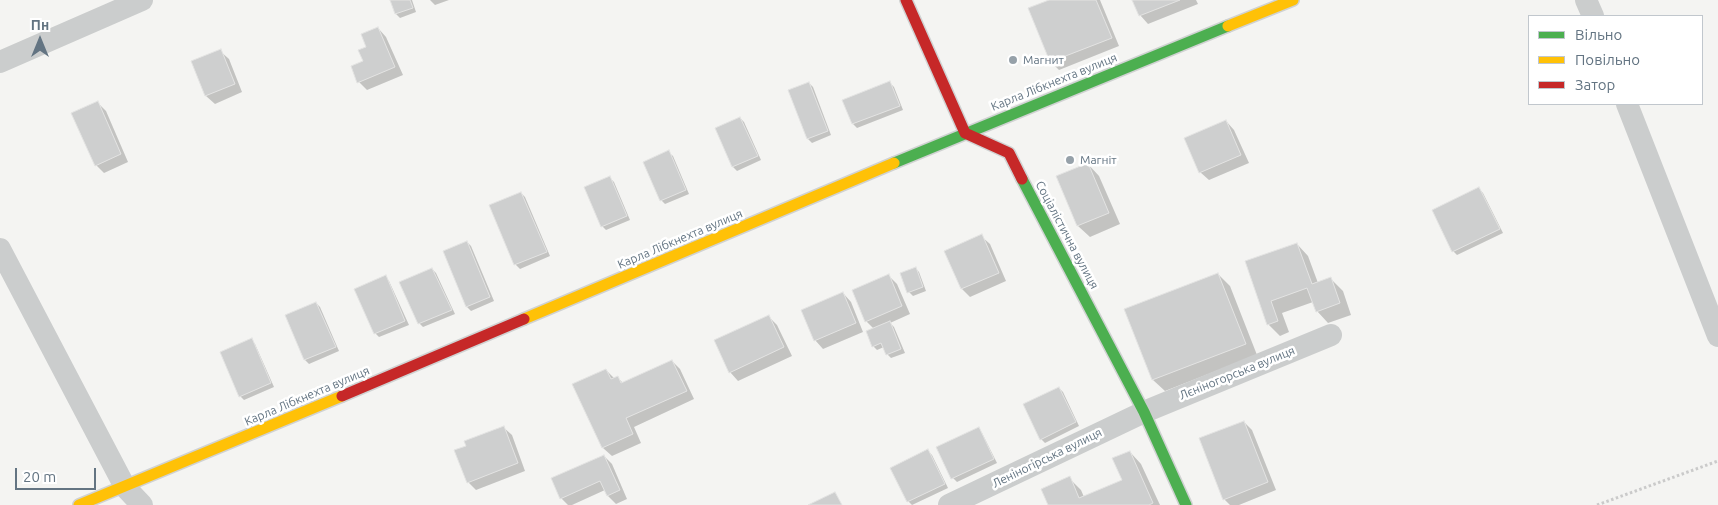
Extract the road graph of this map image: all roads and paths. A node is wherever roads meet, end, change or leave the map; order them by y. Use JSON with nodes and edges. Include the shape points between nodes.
{"nodes":[{"id":1,"x":142,"y":0,"type":"edge"},
{"id":2,"x":906,"y":0,"type":"edge"},
{"id":3,"x":1293,"y":0,"type":"edge"},
{"id":4,"x":1586,"y":0,"type":"edge"},
{"id":5,"x":1592,"y":15,"type":"edge"},
{"id":6,"x":0,"y":62,"type":"edge"},
{"id":7,"x":1627,"y":105,"type":"edge"},
{"id":8,"x":965,"y":133,"type":"junction"},
{"id":9,"x":0,"y":249,"type":"edge"},
{"id":10,"x":1331,"y":335,"type":"dead end"},
{"id":11,"x":1718,"y":336,"type":"edge"},
{"id":12,"x":1144,"y":412,"type":"junction"},
{"id":13,"x":1718,"y":461,"type":"edge"},
{"id":14,"x":125,"y":487,"type":"junction"},
{"id":15,"x":79,"y":505,"type":"edge"},
{"id":16,"x":142,"y":505,"type":"edge"},
{"id":17,"x":949,"y":505,"type":"edge"},
{"id":18,"x":1186,"y":505,"type":"edge"},
{"id":19,"x":1597,"y":505,"type":"edge"}],
"edges":[{"from":1,"to":6,"type":"street"},
{"from":2,"to":8,"type":"street"},
{"from":3,"to":8,"type":"street","name":"Карла Лібкнехта вулиця"},
{"from":4,"to":5,"type":"street"},
{"from":7,"to":11,"type":"street"},
{"from":8,"to":12,"type":"street","name":"Соціалістична вулиця","via":[[1009,153]]},
{"from":8,"to":14,"type":"street","name":"Карла Лібкнехта вулиця"},
{"from":9,"to":14,"type":"street"},
{"from":10,"to":12,"type":"street","name":"Лєніногорська вулиця"},
{"from":12,"to":17,"type":"street","name":"Леніногірська вулиця"},
{"from":12,"to":18,"type":"street","name":"Соціалістична вулиця"},
{"from":13,"to":19,"type":"path"},
{"from":14,"to":15,"type":"street","name":"Карла Лібкнехта вулиця"},
{"from":14,"to":16,"type":"street"}]}
